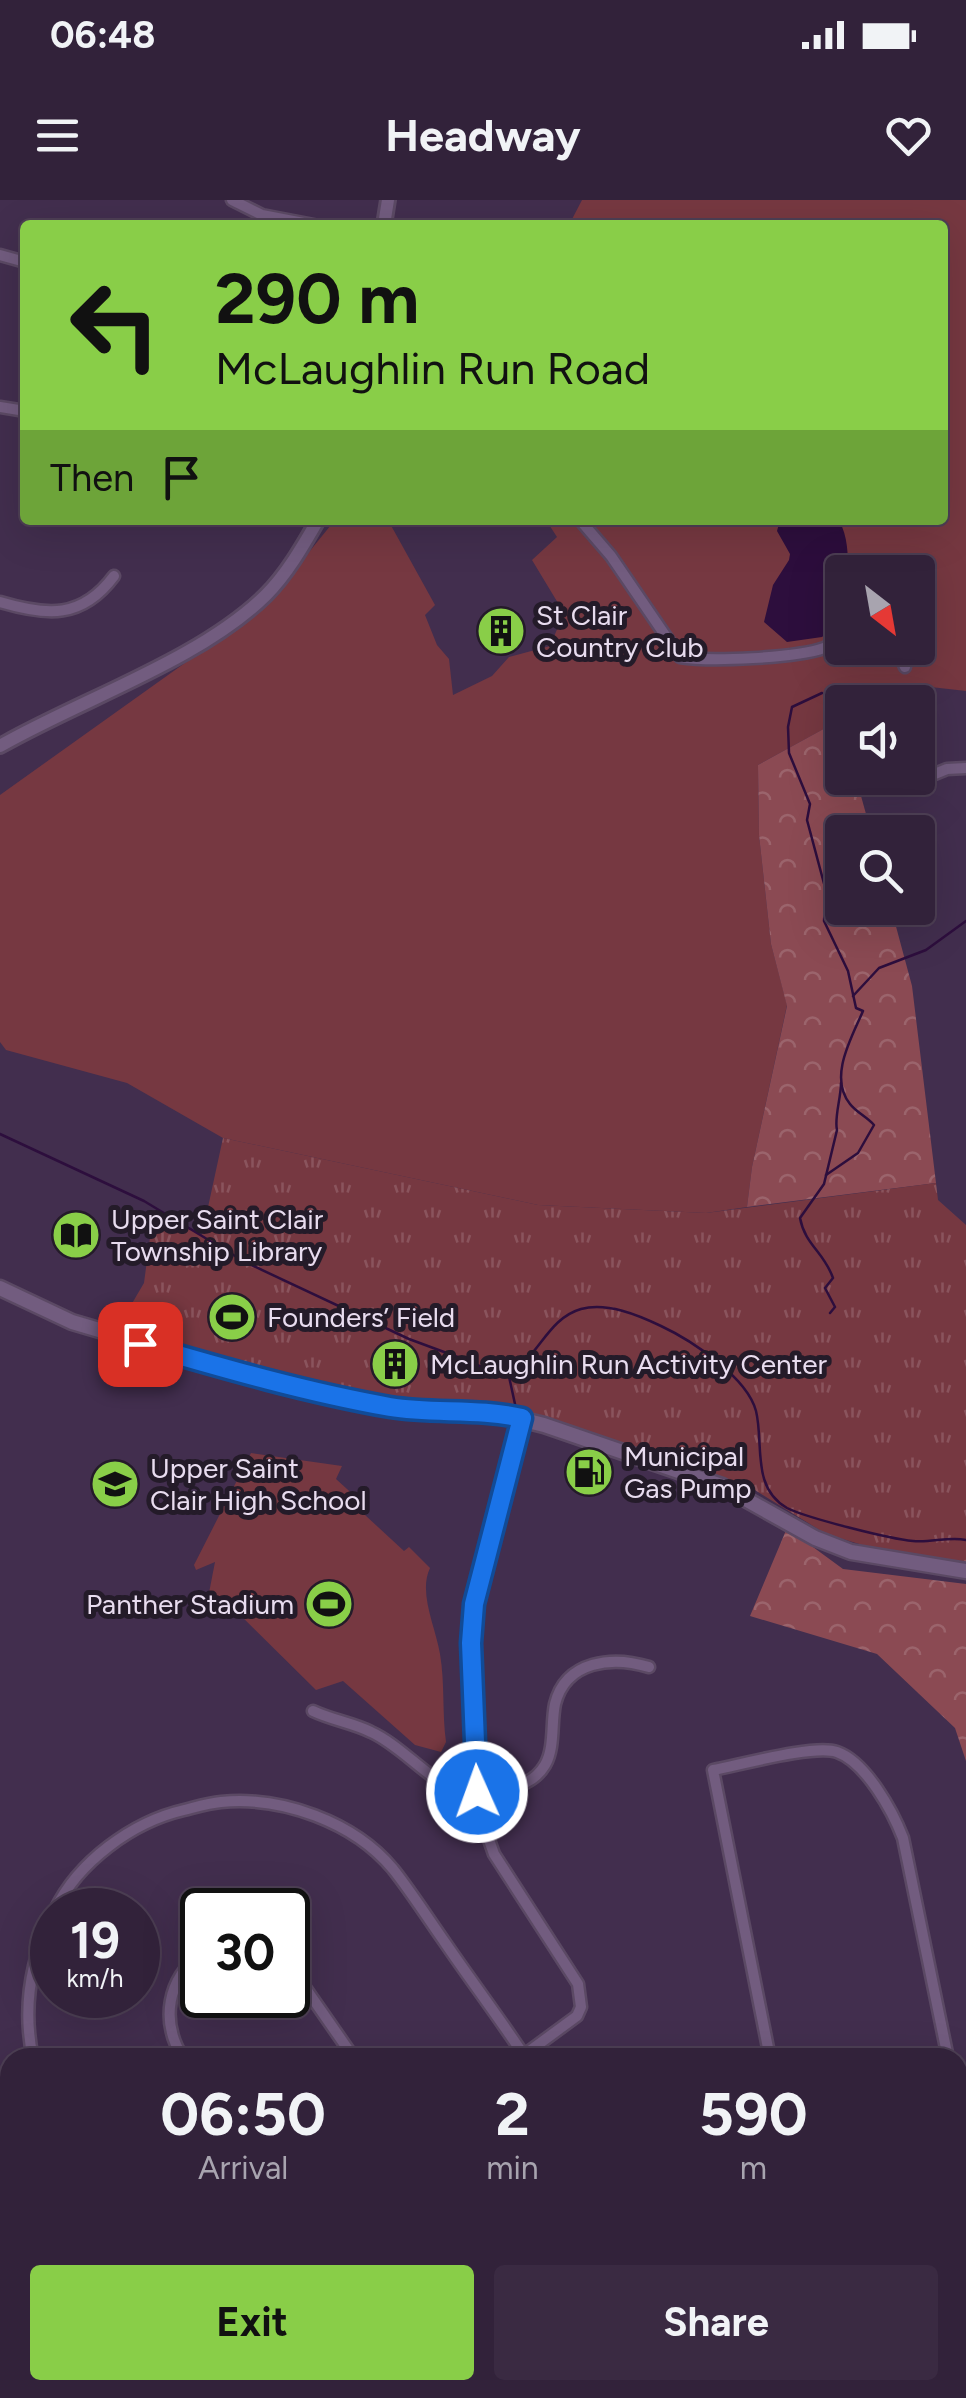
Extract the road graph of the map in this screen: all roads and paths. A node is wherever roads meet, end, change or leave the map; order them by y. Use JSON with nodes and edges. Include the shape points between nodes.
{"nodes":[{"id":1,"x":232,"y":200,"type":"edge"},
{"id":2,"x":288,"y":220,"type":"edge"},
{"id":3,"x":315,"y":525,"type":"edge"},
{"id":4,"x":584,"y":525,"type":"edge"},
{"id":5,"x":114,"y":576,"type":"dead end"},
{"id":6,"x":0,"y":602,"type":"edge"},
{"id":7,"x":825,"y":648,"type":"edge"},
{"id":8,"x":0,"y":746,"type":"edge"},
{"id":9,"x":966,"y":768,"type":"edge"},
{"id":10,"x":935,"y":774,"type":"edge"},
{"id":11,"x":0,"y":1288,"type":"edge"},
{"id":12,"x":522,"y":1418,"type":"junction"},
{"id":13,"x":966,"y":1571,"type":"edge"},
{"id":14,"x":649,"y":1667,"type":"dead end"},
{"id":15,"x":313,"y":1711,"type":"dead end"},
{"id":16,"x":477,"y":1792,"type":"junction"},
{"id":17,"x":71,"y":1888,"type":"edge"},
{"id":18,"x":180,"y":1978,"type":"edge"},
{"id":19,"x":30,"y":1991,"type":"edge"},
{"id":20,"x":310,"y":1995,"type":"edge"},
{"id":21,"x":32,"y":2048,"type":"edge"},
{"id":22,"x":177,"y":2048,"type":"edge"},
{"id":23,"x":347,"y":2048,"type":"edge"},
{"id":24,"x":519,"y":2048,"type":"edge"},
{"id":25,"x":535,"y":2048,"type":"edge"},
{"id":26,"x":768,"y":2048,"type":"edge"},
{"id":27,"x":946,"y":2048,"type":"edge"}],
"edges":[{"from":1,"to":2,"type":"street"},
{"from":3,"to":8,"type":"street","via":[[268,592],[226,627]]},
{"from":4,"to":7,"type":"street","via":[[680,657]]},
{"from":5,"to":6,"type":"street","via":[[94,598],[60,612]]},
{"from":9,"to":10,"type":"street"},
{"from":11,"to":12,"type":"main road","via":[[72,1322],[302,1390],[417,1411]]},
{"from":12,"to":13,"type":"main road","via":[[722,1486],[851,1552]]},
{"from":12,"to":16,"type":"street","via":[[474,1604]]},
{"from":14,"to":16,"type":"street","via":[[608,1660],[573,1675],[560,1690],[546,1762],[534,1779]]},
{"from":15,"to":16,"type":"street","via":[[372,1732],[454,1789]]},
{"from":16,"to":25,"type":"street","via":[[494,1854],[570,1967],[581,1996],[576,2016]]},
{"from":17,"to":24,"type":"street","via":[[120,1839],[170,1813],[221,1802],[272,1804],[318,1816],[393,1869]]},
{"from":18,"to":22,"type":"street","via":[[169,2007]]},
{"from":19,"to":21,"type":"street"},
{"from":20,"to":23,"type":"street"},
{"from":26,"to":27,"type":"street","via":[[713,1770],[818,1750],[838,1752],[887,1801],[903,1838]]}]}
